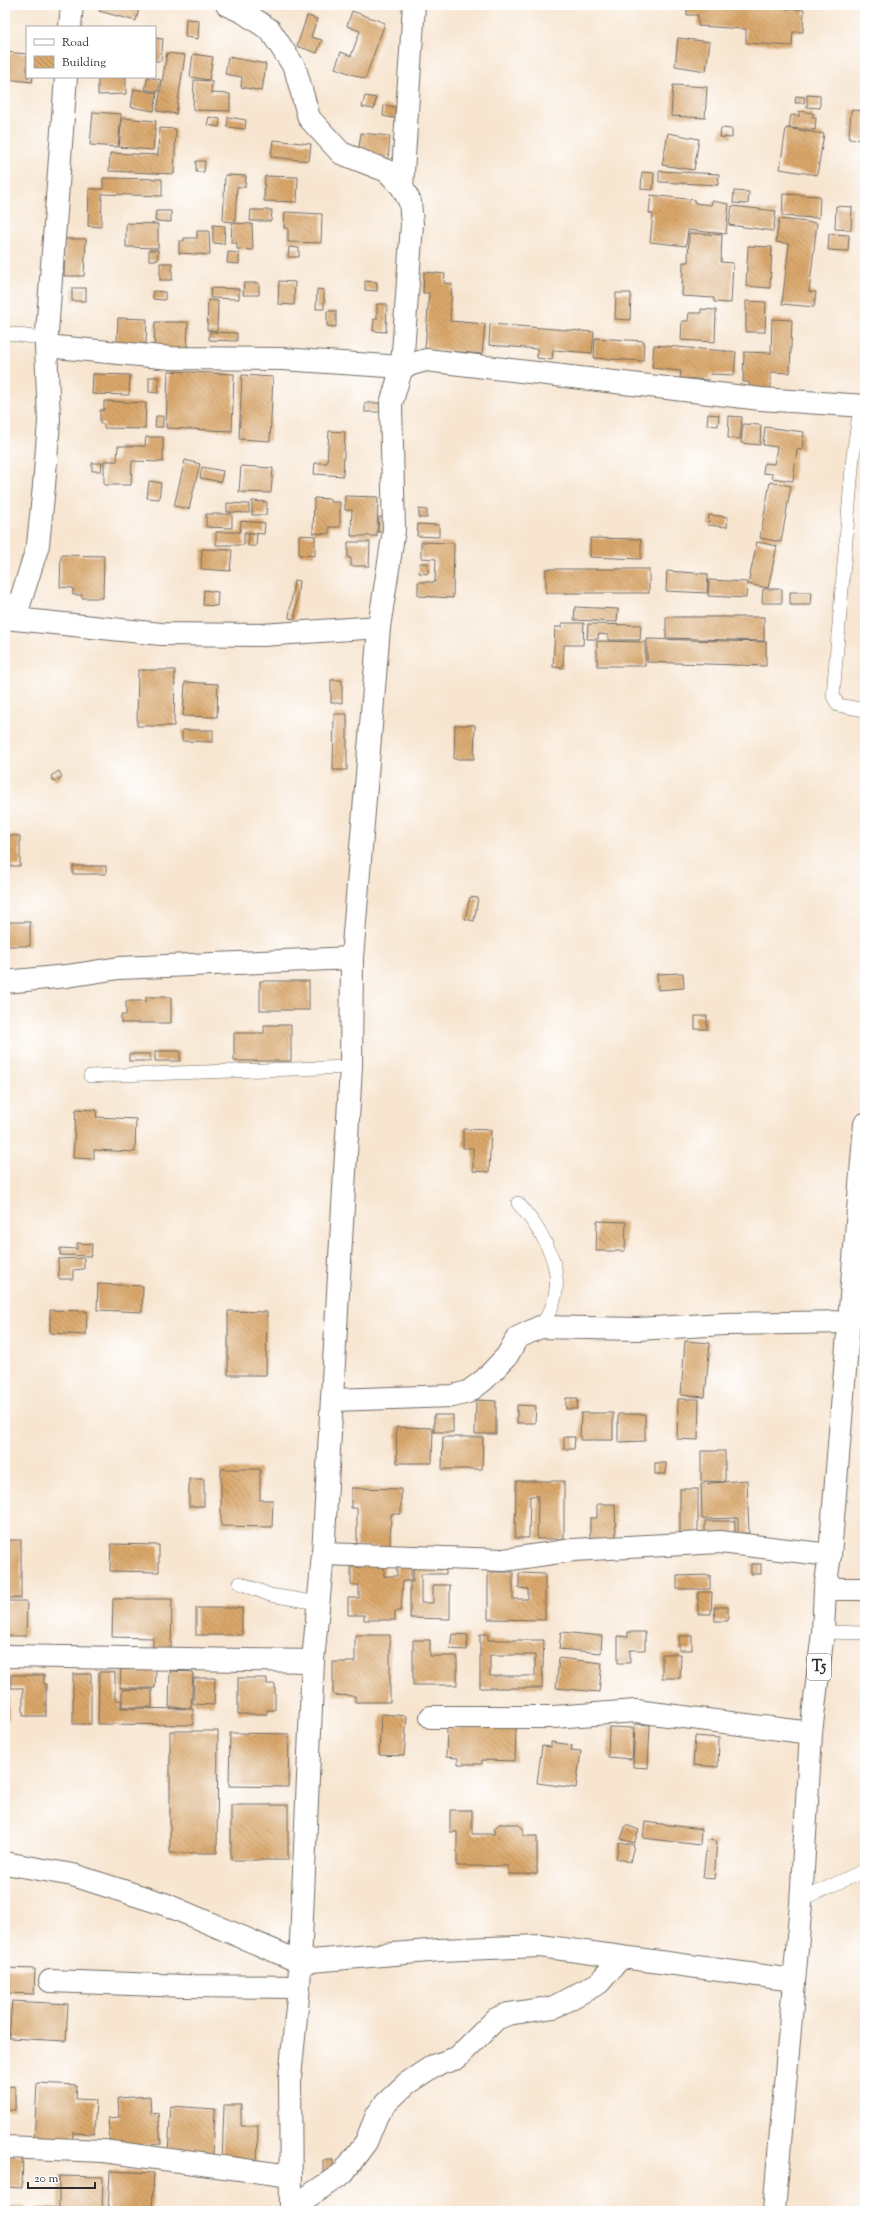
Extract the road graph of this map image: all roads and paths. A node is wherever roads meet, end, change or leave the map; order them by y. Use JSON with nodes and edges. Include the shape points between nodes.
{"nodes":[{"id":1,"x":72,"y":5,"type":"edge"},
{"id":2,"x":227,"y":5,"type":"edge"},
{"id":3,"x":414,"y":5,"type":"edge"},
{"id":4,"x":70,"y":26,"type":"edge"},
{"id":5,"x":66,"y":78,"type":"edge"},
{"id":6,"x":402,"y":188,"type":"junction"},
{"id":7,"x":5,"y":333,"type":"edge"},
{"id":8,"x":46,"y":342,"type":"junction"},
{"id":9,"x":402,"y":367,"type":"junction"},
{"id":10,"x":862,"y":407,"type":"edge"},
{"id":11,"x":10,"y":618,"type":"edge"},
{"id":12,"x":379,"y":627,"type":"junction"},
{"id":13,"x":865,"y":710,"type":"edge"},
{"id":14,"x":352,"y":958,"type":"junction"},
{"id":15,"x":5,"y":982,"type":"edge"},
{"id":16,"x":351,"y":1067,"type":"junction"},
{"id":17,"x":90,"y":1076,"type":"dead end"},
{"id":18,"x":865,"y":1124,"type":"edge"},
{"id":19,"x":518,"y":1203,"type":"dead end"},
{"id":20,"x":849,"y":1322,"type":"junction"},
{"id":21,"x":540,"y":1327,"type":"junction"},
{"id":22,"x":332,"y":1400,"type":"junction"},
{"id":23,"x":323,"y":1554,"type":"junction"},
{"id":24,"x":830,"y":1555,"type":"junction"},
{"id":25,"x":240,"y":1583,"type":"dead end"},
{"id":26,"x":825,"y":1589,"type":"junction"},
{"id":27,"x":865,"y":1589,"type":"edge"},
{"id":28,"x":319,"y":1603,"type":"junction"},
{"id":29,"x":823,"y":1632,"type":"junction"},
{"id":30,"x":865,"y":1633,"type":"edge"},
{"id":31,"x":5,"y":1656,"type":"edge"},
{"id":32,"x":313,"y":1661,"type":"junction"},
{"id":33,"x":431,"y":1717,"type":"dead end"},
{"id":34,"x":811,"y":1733,"type":"junction"},
{"id":35,"x":5,"y":1863,"type":"edge"},
{"id":36,"x":865,"y":1870,"type":"edge"},
{"id":37,"x":801,"y":1900,"type":"junction"},
{"id":38,"x":621,"y":1957,"type":"junction"},
{"id":39,"x":300,"y":1962,"type":"junction"},
{"id":40,"x":794,"y":1980,"type":"junction"},
{"id":41,"x":50,"y":1981,"type":"dead end"},
{"id":42,"x":299,"y":1987,"type":"junction"},
{"id":43,"x":5,"y":2147,"type":"edge"},
{"id":44,"x":291,"y":2176,"type":"junction"},
{"id":45,"x":291,"y":2209,"type":"edge"},
{"id":46,"x":774,"y":2211,"type":"edge"}],
"edges":[{"from":1,"to":4,"type":"main road"},
{"from":2,"to":6,"type":"main road","via":[[270,30],[295,68],[309,118],[341,153],[387,171]]},
{"from":3,"to":6,"type":"main road"},
{"from":5,"to":8,"type":"main road"},
{"from":6,"to":9,"type":"main road","via":[[410,202],[412,224]]},
{"from":7,"to":8,"type":"lane"},
{"from":8,"to":9,"type":"main road","via":[[171,358],[282,359]]},
{"from":8,"to":11,"type":"main road","via":[[49,421],[38,545]]},
{"from":9,"to":10,"type":"main road","via":[[426,360],[761,399]]},
{"from":9,"to":12,"type":"main road","via":[[392,404],[394,530]]},
{"from":10,"to":13,"type":"lane","via":[[853,456],[833,696],[838,705]]},
{"from":11,"to":12,"type":"main road","via":[[161,634],[262,635]]},
{"from":12,"to":14,"type":"main road"},
{"from":14,"to":15,"type":"main road","via":[[120,968]]},
{"from":14,"to":16,"type":"main road"},
{"from":16,"to":17,"type":"lane"},
{"from":16,"to":22,"type":"main road"},
{"from":18,"to":20,"type":"main road","number":"T5"},
{"from":19,"to":21,"type":"lane","via":[[536,1224],[553,1256],[557,1280],[553,1305]]},
{"from":20,"to":21,"type":"main road","via":[[725,1324],[637,1329]]},
{"from":20,"to":24,"type":"main road","number":"T5"},
{"from":21,"to":22,"type":"main road","via":[[517,1338],[507,1356],[489,1376],[468,1392],[453,1396]]},
{"from":22,"to":23,"type":"main road"},
{"from":23,"to":24,"type":"main road","via":[[504,1560],[573,1550],[720,1542]]},
{"from":23,"to":28,"type":"main road"},
{"from":24,"to":26,"type":"main road","number":"T5"},
{"from":25,"to":28,"type":"lane","via":[[270,1595]]},
{"from":26,"to":27,"type":"main road"},
{"from":26,"to":29,"type":"main road","number":"T5"},
{"from":28,"to":32,"type":"main road"},
{"from":29,"to":30,"type":"lane"},
{"from":29,"to":34,"type":"main road","number":"T5"},
{"from":31,"to":32,"type":"main road"},
{"from":32,"to":39,"type":"main road"},
{"from":33,"to":34,"type":"main road","via":[[554,1717],[636,1712]]},
{"from":34,"to":37,"type":"main road","number":"T5"},
{"from":35,"to":39,"type":"main road","via":[[73,1875],[167,1904]]},
{"from":36,"to":37,"type":"lane"},
{"from":37,"to":40,"type":"main road","number":"T5"},
{"from":38,"to":39,"type":"main road","via":[[540,1946],[440,1950]]},
{"from":38,"to":40,"type":"main road"},
{"from":38,"to":45,"type":"main road","via":[[599,1983],[554,2007],[508,2014],[496,2019],[457,2058],[433,2066],[406,2084],[385,2104],[366,2142],[343,2173]]},
{"from":39,"to":42,"type":"main road"},
{"from":40,"to":46,"type":"main road","number":"T5"},
{"from":41,"to":42,"type":"main road"},
{"from":42,"to":44,"type":"main road","via":[[290,2077]]},
{"from":43,"to":44,"type":"main road","via":[[102,2151]]},
{"from":44,"to":45,"type":"main road"}]}
